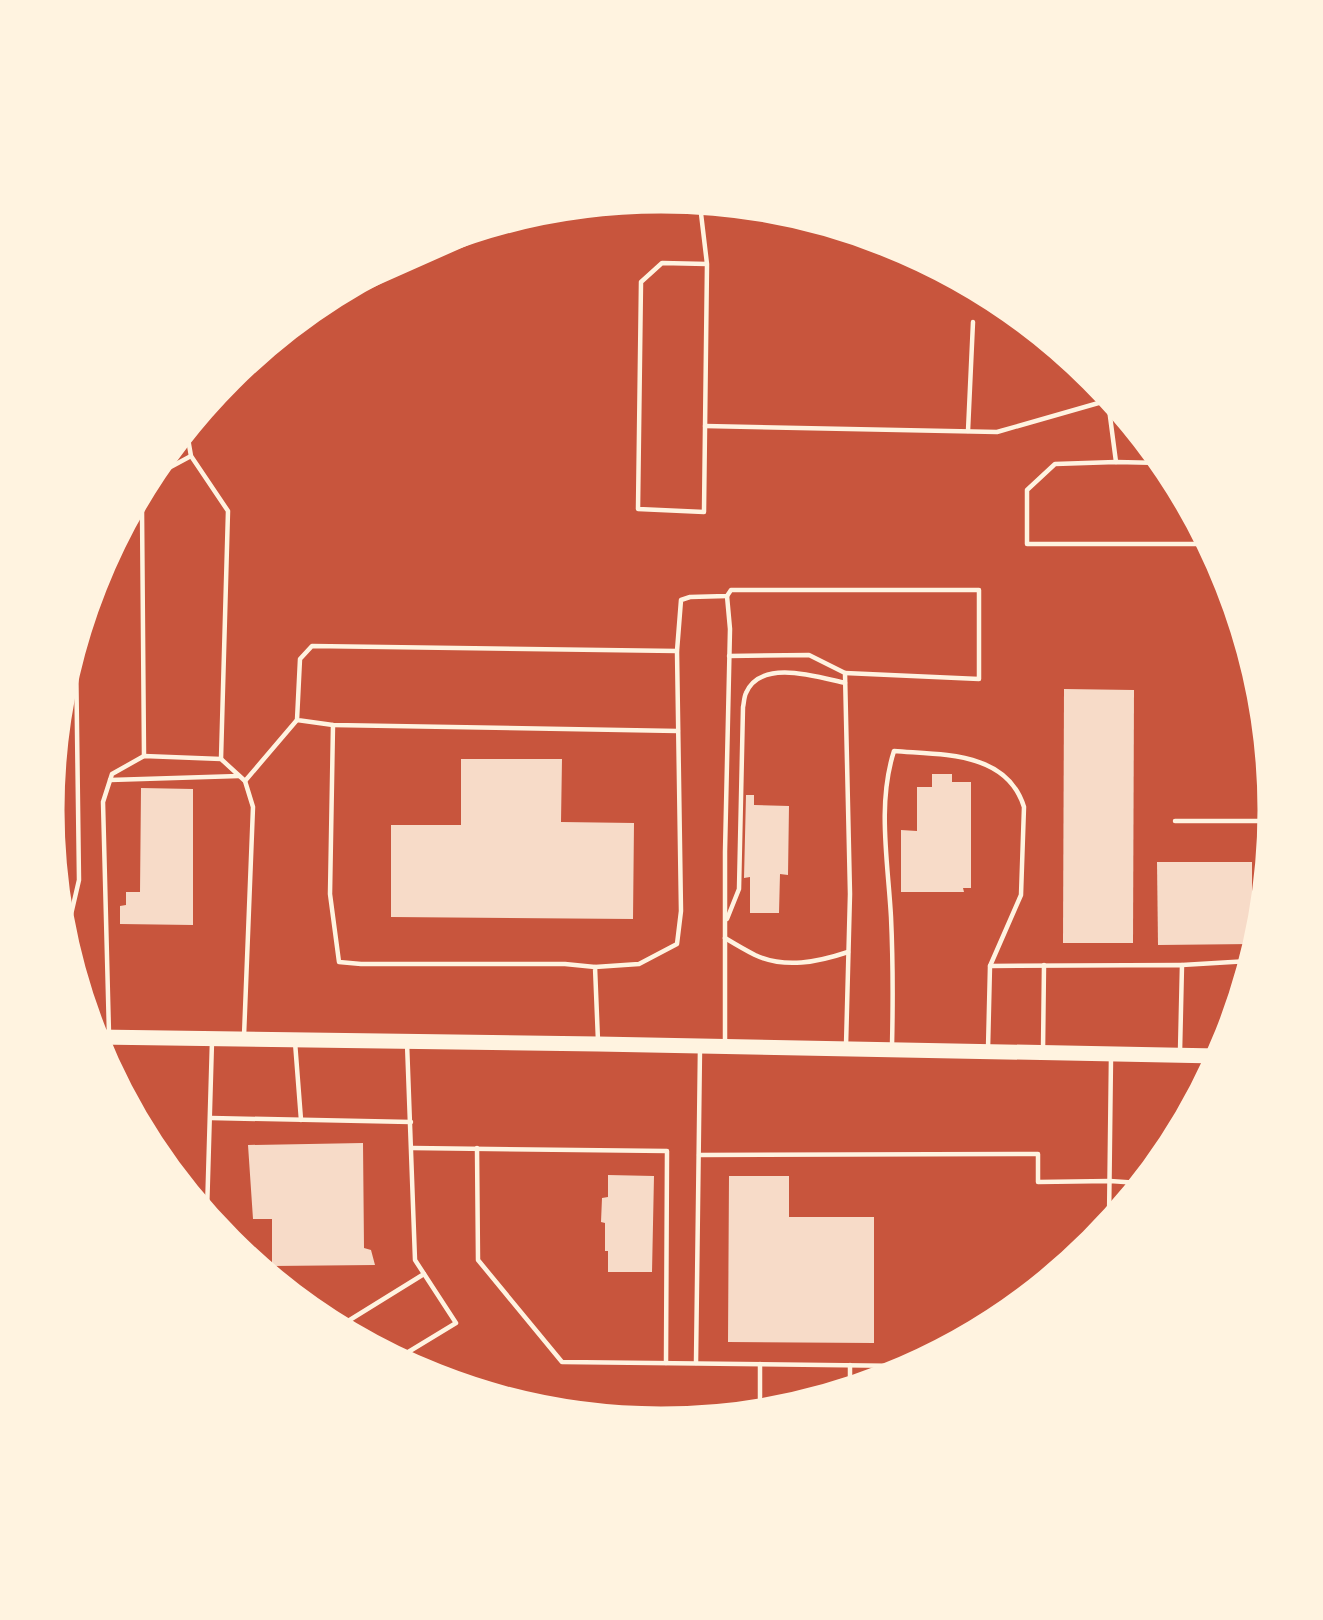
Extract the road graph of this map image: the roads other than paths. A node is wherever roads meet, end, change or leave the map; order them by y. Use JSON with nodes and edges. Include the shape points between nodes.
{"nodes":[{"id":1,"x":701,"y":213,"type":"edge"},
{"id":2,"x":707,"y":264,"type":"junction"},
{"id":3,"x":973,"y":322,"type":"dead end"},
{"id":4,"x":1099,"y":402,"type":"edge"},
{"id":5,"x":1110,"y":414,"type":"edge"},
{"id":6,"x":705,"y":426,"type":"junction"},
{"id":7,"x":968,"y":431,"type":"junction"},
{"id":8,"x":189,"y":444,"type":"edge"},
{"id":9,"x":191,"y":456,"type":"junction"},
{"id":10,"x":1116,"y":462,"type":"junction"},
{"id":11,"x":1148,"y":463,"type":"edge"},
{"id":12,"x":172,"y":467,"type":"edge"},
{"id":13,"x":142,"y":513,"type":"edge"},
{"id":14,"x":1197,"y":544,"type":"edge"},
{"id":15,"x":727,"y":596,"type":"junction"},
{"id":16,"x":677,"y":651,"type":"junction"},
{"id":17,"x":729,"y":656,"type":"junction"},
{"id":18,"x":845,"y":673,"type":"junction"},
{"id":19,"x":845,"y":683,"type":"junction"},
{"id":20,"x":76,"y":686,"type":"edge"},
{"id":21,"x":297,"y":720,"type":"junction"},
{"id":22,"x":333,"y":725,"type":"junction"},
{"id":23,"x":678,"y":731,"type":"junction"},
{"id":24,"x":144,"y":756,"type":"junction"},
{"id":25,"x":221,"y":759,"type":"junction"},
{"id":26,"x":239,"y":776,"type":"junction"},
{"id":27,"x":110,"y":780,"type":"junction"},
{"id":28,"x":245,"y":781,"type":"junction"},
{"id":29,"x":1175,"y":821,"type":"dead end"},
{"id":30,"x":1260,"y":821,"type":"edge"},
{"id":31,"x":72,"y":910,"type":"edge"},
{"id":32,"x":725,"y":923,"type":"junction"},
{"id":33,"x":725,"y":938,"type":"junction"},
{"id":34,"x":848,"y":952,"type":"junction"},
{"id":35,"x":1241,"y":961,"type":"edge"},
{"id":36,"x":1044,"y":965,"type":"junction"},
{"id":37,"x":1182,"y":965,"type":"junction"},
{"id":38,"x":990,"y":966,"type":"junction"},
{"id":39,"x":595,"y":968,"type":"junction"},
{"id":40,"x":103,"y":1023,"type":"edge"},
{"id":41,"x":108,"y":1037,"type":"edge"},
{"id":42,"x":212,"y":1038,"type":"junction"},
{"id":43,"x":244,"y":1039,"type":"junction"},
{"id":44,"x":294,"y":1039,"type":"junction"},
{"id":45,"x":407,"y":1041,"type":"junction"},
{"id":46,"x":598,"y":1044,"type":"junction"},
{"id":47,"x":700,"y":1045,"type":"junction"},
{"id":48,"x":725,"y":1046,"type":"junction"},
{"id":49,"x":846,"y":1048,"type":"junction"},
{"id":50,"x":892,"y":1049,"type":"junction"},
{"id":51,"x":988,"y":1051,"type":"junction"},
{"id":52,"x":1043,"y":1052,"type":"junction"},
{"id":53,"x":1111,"y":1053,"type":"junction"},
{"id":54,"x":1180,"y":1055,"type":"junction"},
{"id":55,"x":1207,"y":1056,"type":"edge"},
{"id":56,"x":211,"y":1118,"type":"junction"},
{"id":57,"x":301,"y":1120,"type":"junction"},
{"id":58,"x":411,"y":1122,"type":"junction"},
{"id":59,"x":412,"y":1148,"type":"junction"},
{"id":60,"x":477,"y":1148,"type":"junction"},
{"id":61,"x":699,"y":1155,"type":"junction"},
{"id":62,"x":1110,"y":1181,"type":"junction"},
{"id":63,"x":1129,"y":1182,"type":"edge"},
{"id":64,"x":208,"y":1199,"type":"edge"},
{"id":65,"x":1109,"y":1207,"type":"edge"},
{"id":66,"x":424,"y":1274,"type":"junction"},
{"id":67,"x":349,"y":1320,"type":"edge"},
{"id":68,"x":408,"y":1352,"type":"edge"},
{"id":69,"x":666,"y":1363,"type":"junction"},
{"id":70,"x":696,"y":1363,"type":"junction"},
{"id":71,"x":760,"y":1364,"type":"junction"},
{"id":72,"x":850,"y":1365,"type":"junction"},
{"id":73,"x":884,"y":1366,"type":"edge"},
{"id":74,"x":850,"y":1378,"type":"edge"},
{"id":75,"x":760,"y":1400,"type":"edge"}],
"edges":[{"from":1,"to":2,"type":"lane"},
{"from":2,"to":6,"type":"lane"},
{"from":2,"to":6,"type":"lane","via":[[662,263],[641,282],[638,509],[704,512]]},
{"from":3,"to":7,"type":"lane"},
{"from":4,"to":7,"type":"lane","via":[[997,432]]},
{"from":5,"to":10,"type":"lane"},
{"from":6,"to":7,"type":"lane"},
{"from":8,"to":9,"type":"lane"},
{"from":9,"to":12,"type":"lane"},
{"from":9,"to":25,"type":"lane","via":[[228,511]]},
{"from":10,"to":11,"type":"lane"},
{"from":10,"to":14,"type":"lane","via":[[1055,464],[1027,490],[1027,544]]},
{"from":13,"to":24,"type":"lane"},
{"from":15,"to":16,"type":"lane","via":[[681,600]]},
{"from":15,"to":17,"type":"lane"},
{"from":15,"to":18,"type":"lane","via":[[731,590],[980,590],[980,679]]},
{"from":16,"to":21,"type":"lane","via":[[312,646],[300,659]]},
{"from":16,"to":23,"type":"lane"},
{"from":17,"to":18,"type":"lane","via":[[809,655]]},
{"from":17,"to":32,"type":"lane"},
{"from":18,"to":19,"type":"lane"},
{"from":19,"to":32,"type":"lane","via":[[791,672],[772,673],[754,682],[746,693],[739,889]]},
{"from":19,"to":34,"type":"lane"},
{"from":20,"to":31,"type":"lane","via":[[79,880]]},
{"from":21,"to":22,"type":"lane"},
{"from":21,"to":28,"type":"lane"},
{"from":22,"to":23,"type":"lane"},
{"from":22,"to":39,"type":"lane","via":[[330,894],[339,962],[565,964]]},
{"from":23,"to":39,"type":"lane","via":[[681,911],[677,944],[639,964]]},
{"from":24,"to":25,"type":"lane"},
{"from":24,"to":27,"type":"lane","via":[[112,774]]},
{"from":25,"to":26,"type":"lane"},
{"from":26,"to":27,"type":"lane"},
{"from":26,"to":28,"type":"lane"},
{"from":27,"to":40,"type":"lane","via":[[103,802]]},
{"from":28,"to":43,"type":"lane","via":[[253,807]]},
{"from":29,"to":30,"type":"lane"},
{"from":32,"to":33,"type":"lane"},
{"from":33,"to":34,"type":"lane","via":[[757,956],[788,964],[825,960]]},
{"from":33,"to":48,"type":"lane"},
{"from":34,"to":49,"type":"lane"},
{"from":35,"to":37,"type":"lane"},
{"from":36,"to":37,"type":"lane"},
{"from":36,"to":38,"type":"lane"},
{"from":36,"to":52,"type":"lane"},
{"from":37,"to":54,"type":"lane"},
{"from":38,"to":50,"type":"lane","via":[[1021,895],[1024,807],[1020,795],[996,769],[979,762],[894,751],[885,827]]},
{"from":38,"to":51,"type":"lane"},
{"from":39,"to":46,"type":"lane"},
{"from":41,"to":42,"type":"main road"},
{"from":42,"to":43,"type":"main road"},
{"from":42,"to":56,"type":"lane"},
{"from":43,"to":44,"type":"main road"},
{"from":44,"to":45,"type":"main road"},
{"from":44,"to":57,"type":"lane"},
{"from":45,"to":46,"type":"main road"},
{"from":45,"to":58,"type":"lane"},
{"from":46,"to":47,"type":"main road"},
{"from":47,"to":48,"type":"main road"},
{"from":47,"to":61,"type":"lane"},
{"from":48,"to":49,"type":"main road"},
{"from":49,"to":50,"type":"main road"},
{"from":50,"to":51,"type":"main road"},
{"from":51,"to":52,"type":"main road"},
{"from":52,"to":53,"type":"main road"},
{"from":53,"to":54,"type":"main road"},
{"from":53,"to":62,"type":"lane"},
{"from":54,"to":55,"type":"main road"},
{"from":56,"to":57,"type":"lane"},
{"from":56,"to":64,"type":"lane"},
{"from":57,"to":58,"type":"lane"},
{"from":58,"to":59,"type":"lane"},
{"from":59,"to":60,"type":"lane"},
{"from":59,"to":66,"type":"lane","via":[[415,1260]]},
{"from":60,"to":69,"type":"lane","via":[[478,1260],[562,1362]]},
{"from":60,"to":69,"type":"lane","via":[[666,1150]]},
{"from":61,"to":62,"type":"lane","via":[[1038,1154],[1038,1182]]},
{"from":61,"to":70,"type":"lane"},
{"from":62,"to":63,"type":"lane"},
{"from":62,"to":65,"type":"lane"},
{"from":66,"to":67,"type":"lane"},
{"from":66,"to":68,"type":"lane","via":[[456,1323]]},
{"from":69,"to":70,"type":"lane"},
{"from":70,"to":71,"type":"lane"},
{"from":71,"to":72,"type":"lane"},
{"from":71,"to":75,"type":"lane"},
{"from":72,"to":73,"type":"lane"},
{"from":72,"to":74,"type":"lane"}]}
